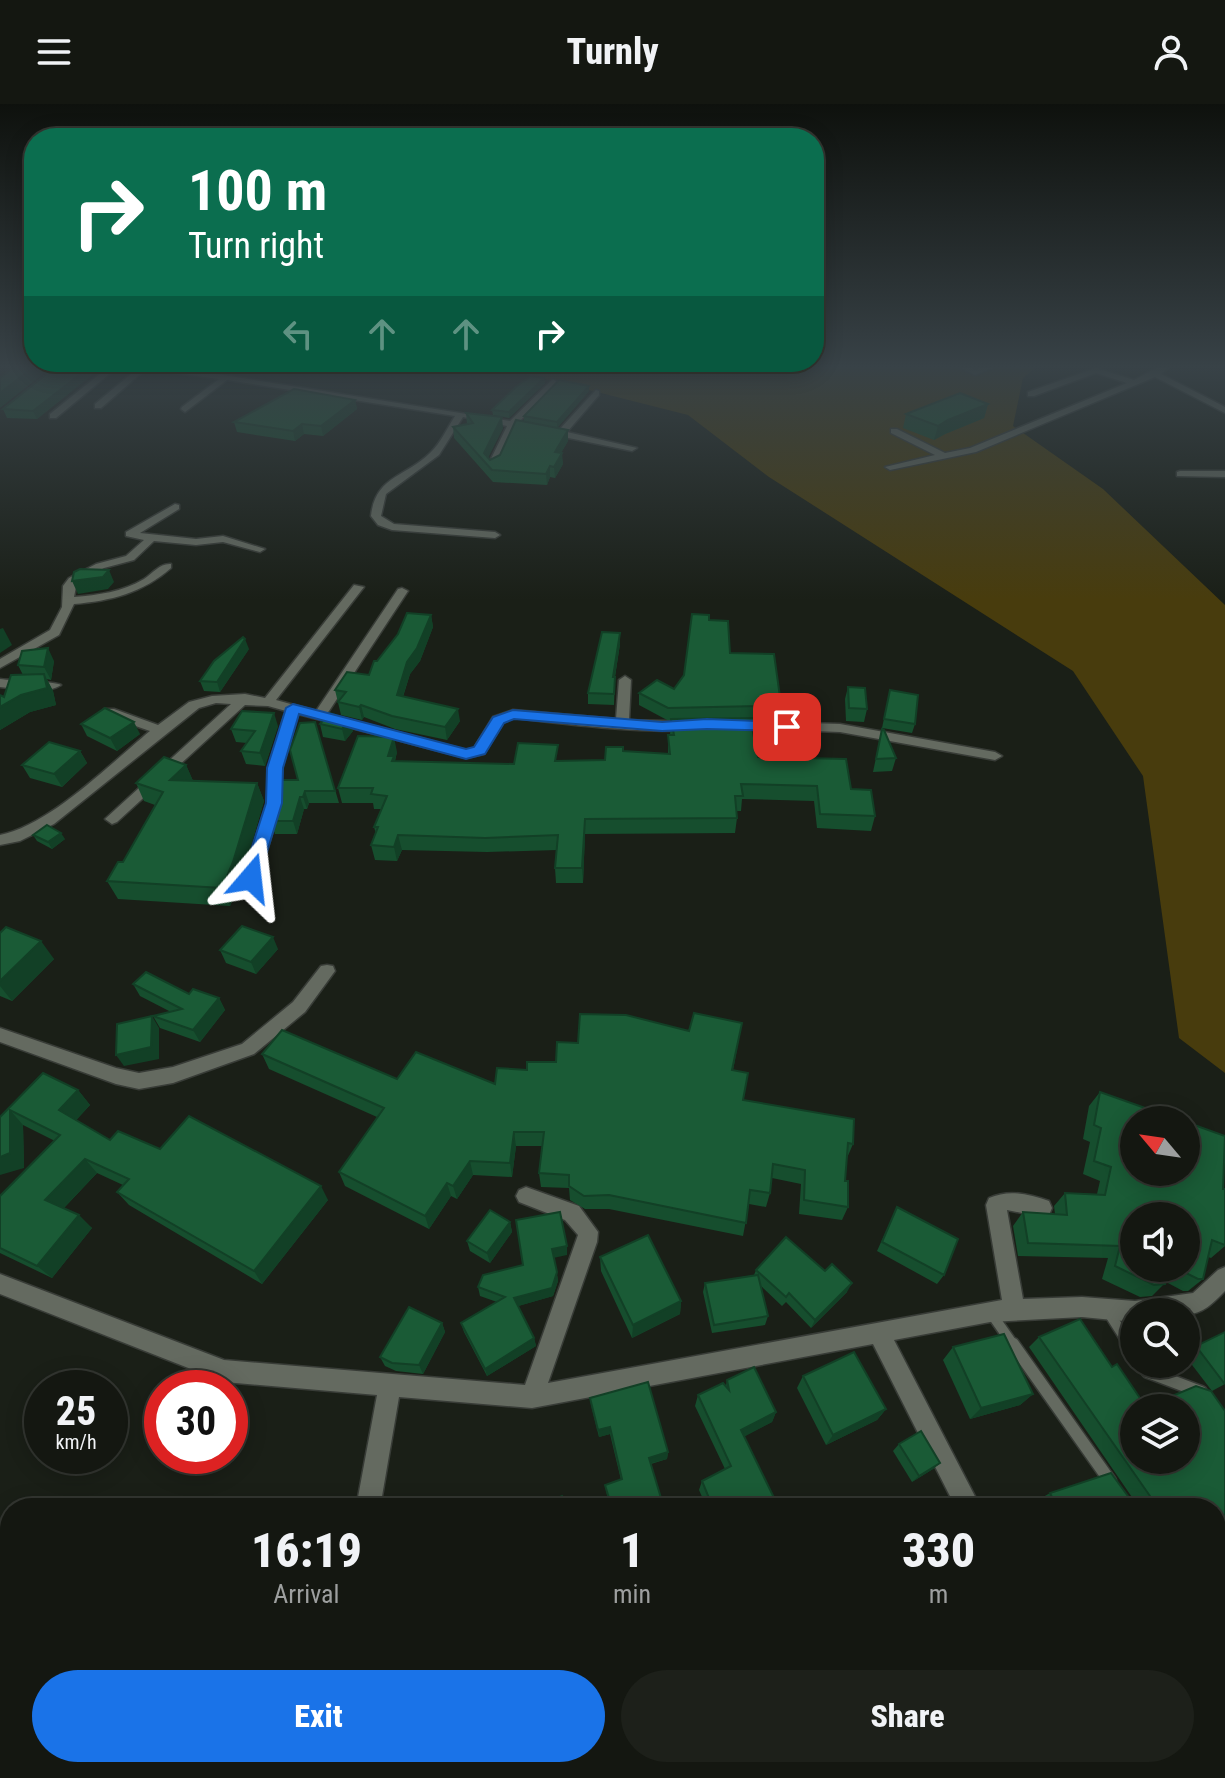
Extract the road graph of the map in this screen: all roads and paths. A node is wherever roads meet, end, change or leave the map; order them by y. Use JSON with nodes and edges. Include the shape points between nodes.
{"nodes":[{"id":1,"x":442,"y":443,"type":"edge"},
{"id":2,"x":503,"y":443,"type":"edge"},
{"id":3,"x":611,"y":443,"type":"edge"},
{"id":4,"x":918,"y":443,"type":"edge"},
{"id":5,"x":991,"y":443,"type":"edge"},
{"id":6,"x":632,"y":448,"type":"dead end"},
{"id":7,"x":946,"y":457,"type":"junction"},
{"id":8,"x":493,"y":465,"type":"edge"},
{"id":9,"x":890,"y":467,"type":"dead end"},
{"id":10,"x":1180,"y":474,"type":"dead end"},
{"id":11,"x":1225,"y":474,"type":"edge"},
{"id":12,"x":175,"y":507,"type":"dead end"},
{"id":13,"x":495,"y":535,"type":"dead end"},
{"id":14,"x":152,"y":538,"type":"junction"},
{"id":15,"x":260,"y":549,"type":"dead end"},
{"id":16,"x":167,"y":566,"type":"dead end"},
{"id":17,"x":358,"y":587,"type":"dead end"},
{"id":18,"x":402,"y":591,"type":"dead end"},
{"id":19,"x":69,"y":601,"type":"junction"},
{"id":20,"x":0,"y":664,"type":"edge"},
{"id":21,"x":625,"y":680,"type":"dead end"},
{"id":22,"x":0,"y":683,"type":"edge"},
{"id":23,"x":55,"y":685,"type":"dead end"},
{"id":24,"x":245,"y":698,"type":"junction"},
{"id":25,"x":268,"y":702,"type":"junction"},
{"id":26,"x":293,"y":708,"type":"junction"},
{"id":27,"x":108,"y":711,"type":"edge"},
{"id":28,"x":320,"y":715,"type":"junction"},
{"id":29,"x":622,"y":723,"type":"junction"},
{"id":30,"x":160,"y":730,"type":"junction"},
{"id":31,"x":995,"y":756,"type":"dead end"},
{"id":32,"x":112,"y":819,"type":"dead end"},
{"id":33,"x":0,"y":840,"type":"edge"},
{"id":34,"x":251,"y":878,"type":"dead end"},
{"id":35,"x":327,"y":971,"type":"dead end"},
{"id":36,"x":0,"y":1035,"type":"edge"},
{"id":37,"x":526,"y":1196,"type":"dead end"},
{"id":38,"x":1042,"y":1208,"type":"dead end"},
{"id":39,"x":1225,"y":1277,"type":"edge"},
{"id":40,"x":0,"y":1284,"type":"edge"},
{"id":41,"x":1014,"y":1309,"type":"junction"},
{"id":42,"x":1107,"y":1309,"type":"junction"},
{"id":43,"x":990,"y":1311,"type":"junction"},
{"id":44,"x":1120,"y":1330,"type":"edge"},
{"id":45,"x":878,"y":1332,"type":"junction"},
{"id":46,"x":1164,"y":1378,"type":"edge"},
{"id":47,"x":390,"y":1385,"type":"junction"},
{"id":48,"x":532,"y":1397,"type":"junction"},
{"id":49,"x":1210,"y":1403,"type":"edge"},
{"id":50,"x":1120,"y":1496,"type":"edge"},
{"id":51,"x":370,"y":1498,"type":"edge"},
{"id":52,"x":964,"y":1498,"type":"edge"}],
"edges":[{"from":1,"to":13,"type":"street","via":[[434,455],[394,480],[377,504],[376,516],[392,527]]},
{"from":2,"to":8,"type":"street"},
{"from":3,"to":6,"type":"street"},
{"from":4,"to":7,"type":"street"},
{"from":5,"to":7,"type":"street"},
{"from":7,"to":9,"type":"street"},
{"from":10,"to":11,"type":"street"},
{"from":12,"to":14,"type":"street","via":[[130,534]]},
{"from":14,"to":15,"type":"street","via":[[223,539]]},
{"from":14,"to":19,"type":"street","via":[[130,558],[73,580]]},
{"from":16,"to":19,"type":"street","via":[[146,584],[104,598]]},
{"from":17,"to":25,"type":"street"},
{"from":18,"to":28,"type":"street"},
{"from":19,"to":20,"type":"street","via":[[55,632]]},
{"from":21,"to":29,"type":"street"},
{"from":22,"to":23,"type":"street"},
{"from":24,"to":25,"type":"street"},
{"from":24,"to":30,"type":"street","via":[[194,705]]},
{"from":24,"to":32,"type":"street"},
{"from":25,"to":26,"type":"street"},
{"from":26,"to":28,"type":"street"},
{"from":26,"to":34,"type":"street","via":[[275,768],[274,803]]},
{"from":27,"to":30,"type":"street"},
{"from":28,"to":29,"type":"street","via":[[466,754],[479,751],[498,720],[513,714]]},
{"from":29,"to":31,"type":"street","via":[[840,728]]},
{"from":30,"to":33,"type":"street","via":[[49,821]]},
{"from":35,"to":36,"type":"street","via":[[299,1007],[248,1049],[173,1075],[139,1081],[116,1076]]},
{"from":37,"to":48,"type":"street","via":[[572,1213],[588,1232]]},
{"from":38,"to":41,"type":"street","via":[[1006,1200],[996,1205]]},
{"from":39,"to":42,"type":"street","via":[[1198,1303],[1135,1312]]},
{"from":40,"to":47,"type":"street","via":[[224,1371]]},
{"from":41,"to":42,"type":"street"},
{"from":41,"to":43,"type":"street"},
{"from":42,"to":44,"type":"lane"},
{"from":43,"to":45,"type":"street"},
{"from":43,"to":50,"type":"lane"},
{"from":45,"to":48,"type":"street"},
{"from":45,"to":52,"type":"street"},
{"from":46,"to":49,"type":"lane","via":[[1199,1391]]},
{"from":47,"to":48,"type":"street"},
{"from":47,"to":51,"type":"street"}]}
